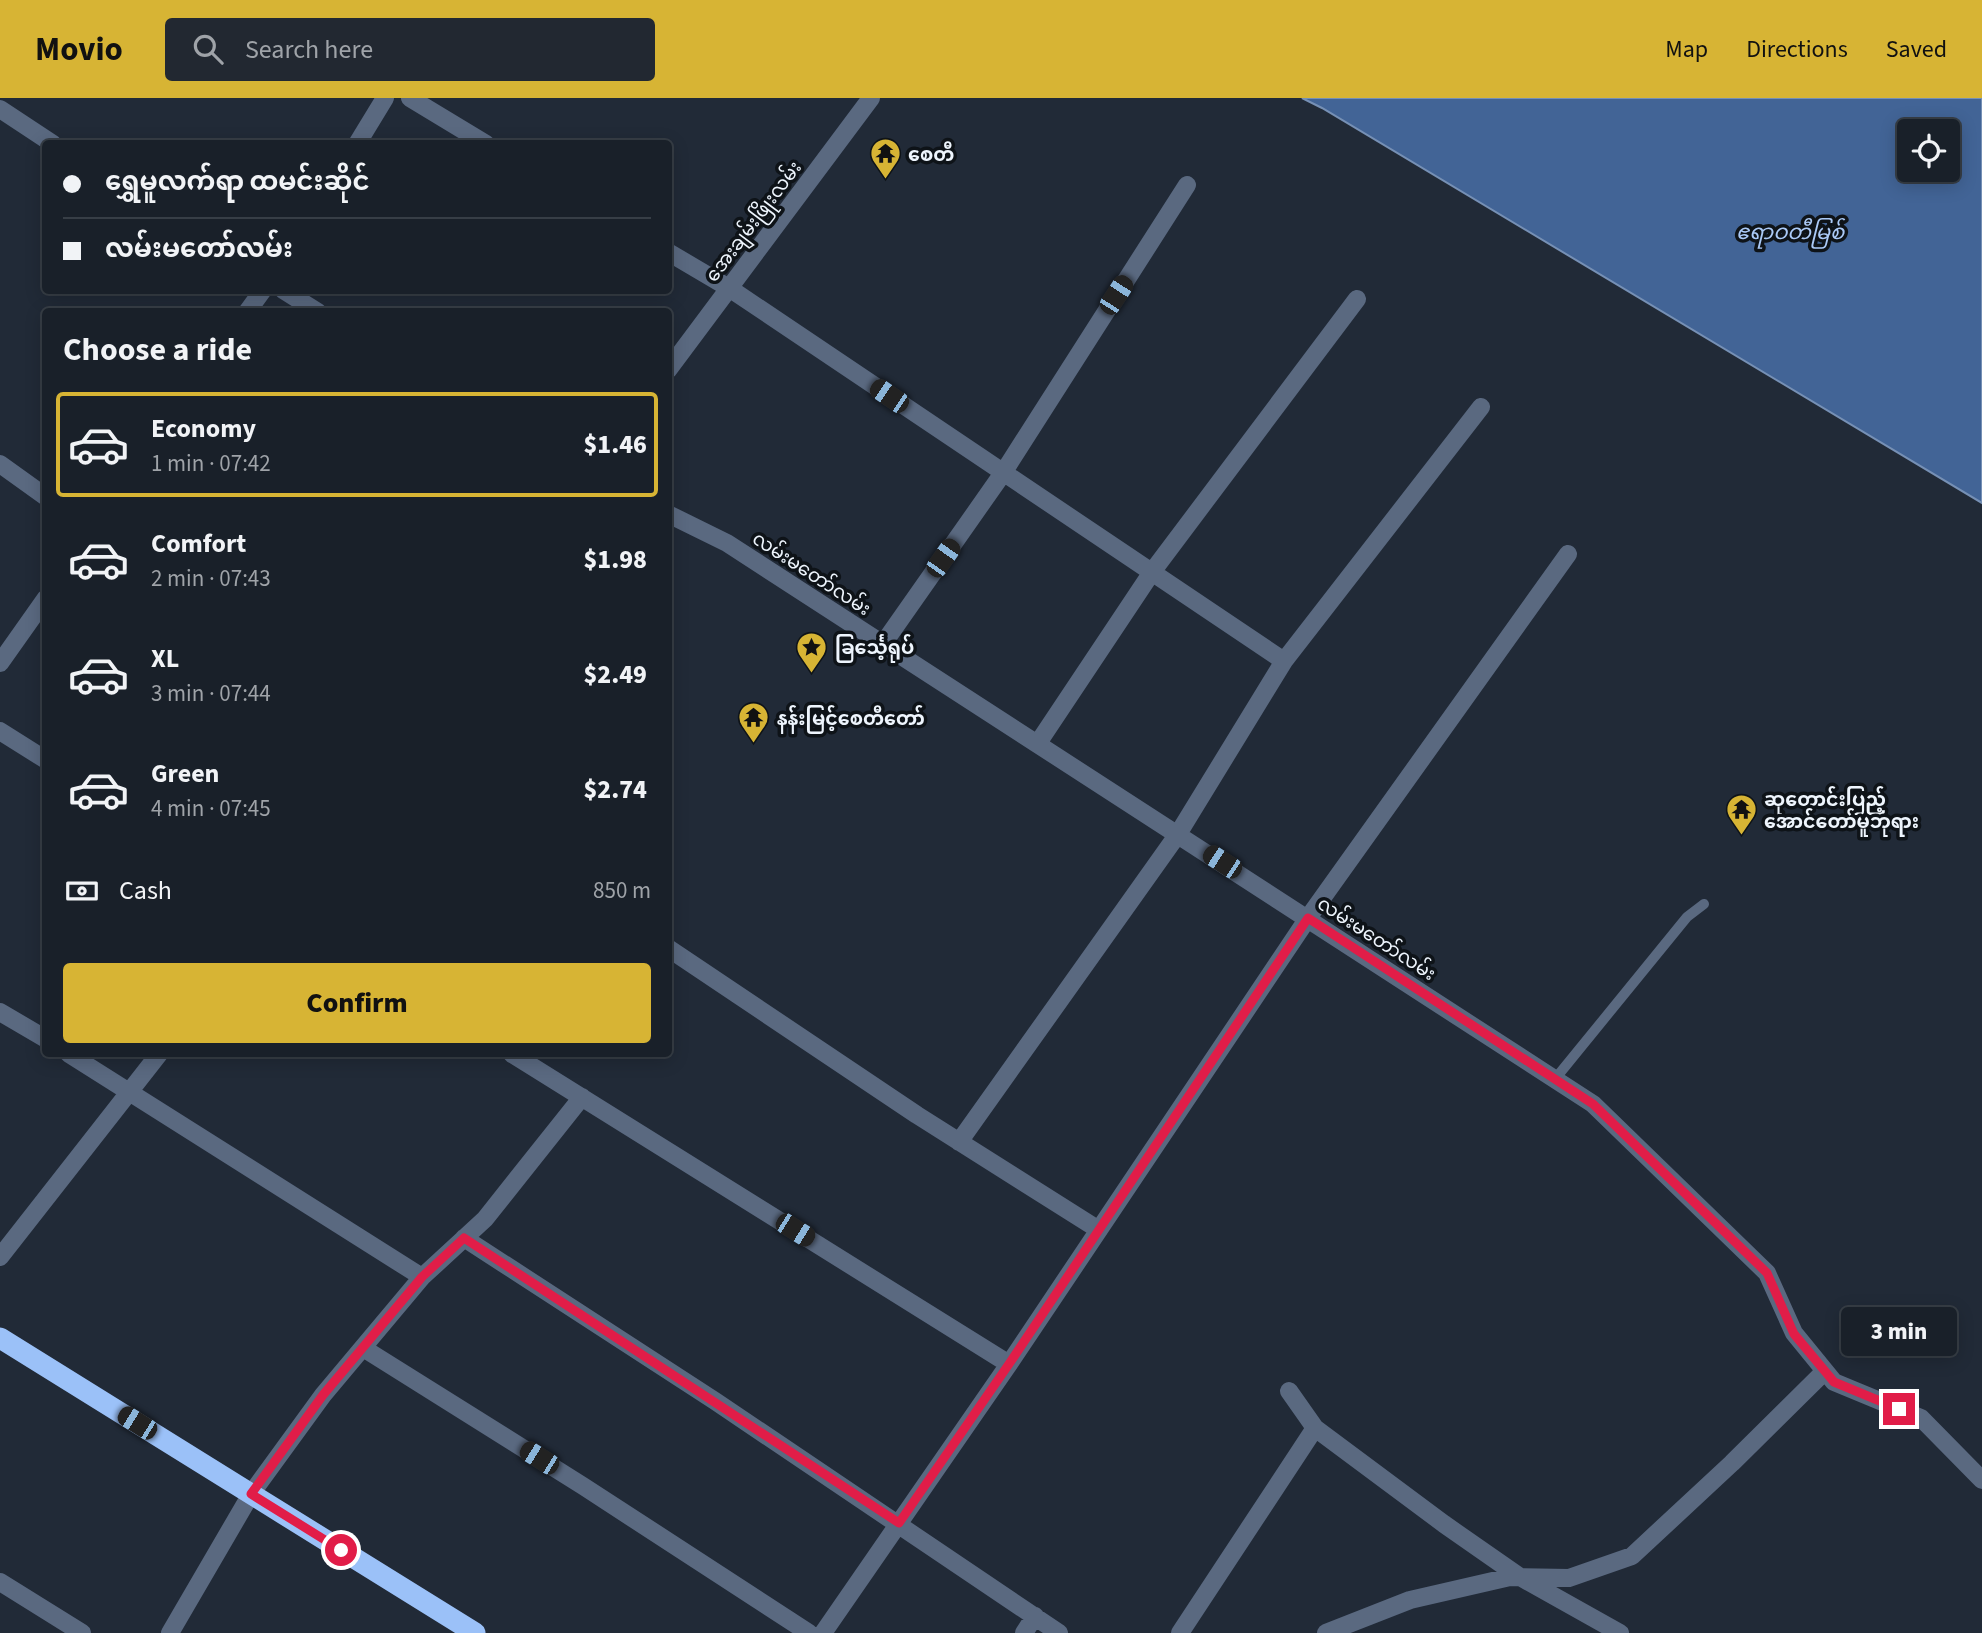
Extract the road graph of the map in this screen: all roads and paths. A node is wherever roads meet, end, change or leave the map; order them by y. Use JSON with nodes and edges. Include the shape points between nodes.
{"nodes":[{"id":1,"x":385,"y":98,"type":"edge"},
{"id":2,"x":410,"y":98,"type":"edge"},
{"id":3,"x":871,"y":98,"type":"edge"},
{"id":4,"x":0,"y":109,"type":"edge"},
{"id":5,"x":47,"y":140,"type":"edge"},
{"id":6,"x":359,"y":140,"type":"edge"},
{"id":7,"x":479,"y":140,"type":"edge"},
{"id":8,"x":1187,"y":185,"type":"dead end"},
{"id":9,"x":672,"y":254,"type":"edge"},
{"id":10,"x":729,"y":288,"type":"junction"},
{"id":11,"x":289,"y":294,"type":"edge"},
{"id":12,"x":1357,"y":299,"type":"dead end"},
{"id":13,"x":312,"y":308,"type":"edge"},
{"id":14,"x":672,"y":364,"type":"edge"},
{"id":15,"x":1481,"y":407,"type":"dead end"},
{"id":16,"x":0,"y":464,"type":"edge"},
{"id":17,"x":1003,"y":473,"type":"junction"},
{"id":18,"x":42,"y":494,"type":"edge"},
{"id":19,"x":672,"y":516,"type":"edge"},
{"id":20,"x":1568,"y":554,"type":"dead end"},
{"id":21,"x":1152,"y":572,"type":"junction"},
{"id":22,"x":42,"y":604,"type":"edge"},
{"id":23,"x":883,"y":644,"type":"junction"},
{"id":24,"x":1284,"y":661,"type":"junction"},
{"id":25,"x":0,"y":663,"type":"edge"},
{"id":26,"x":0,"y":731,"type":"edge"},
{"id":27,"x":1038,"y":743,"type":"junction"},
{"id":28,"x":42,"y":757,"type":"edge"},
{"id":29,"x":1178,"y":834,"type":"junction"},
{"id":30,"x":1704,"y":904,"type":"dead end"},
{"id":31,"x":1308,"y":918,"type":"junction"},
{"id":32,"x":672,"y":951,"type":"edge"},
{"id":33,"x":0,"y":1012,"type":"edge"},
{"id":34,"x":42,"y":1038,"type":"edge"},
{"id":35,"x":74,"y":1057,"type":"edge"},
{"id":36,"x":157,"y":1057,"type":"edge"},
{"id":37,"x":517,"y":1057,"type":"edge"},
{"id":38,"x":1555,"y":1079,"type":"junction"},
{"id":39,"x":131,"y":1091,"type":"junction"},
{"id":40,"x":582,"y":1097,"type":"junction"},
{"id":41,"x":959,"y":1142,"type":"junction"},
{"id":42,"x":1099,"y":1230,"type":"junction"},
{"id":43,"x":464,"y":1238,"type":"junction"},
{"id":44,"x":0,"y":1258,"type":"edge"},
{"id":45,"x":422,"y":1277,"type":"junction"},
{"id":46,"x":0,"y":1338,"type":"edge"},
{"id":47,"x":363,"y":1348,"type":"junction"},
{"id":48,"x":1009,"y":1364,"type":"junction"},
{"id":49,"x":1825,"y":1371,"type":"junction"},
{"id":50,"x":1289,"y":1391,"type":"dead end"},
{"id":51,"x":1315,"y":1428,"type":"junction"},
{"id":52,"x":1982,"y":1480,"type":"edge"},
{"id":53,"x":251,"y":1494,"type":"junction"},
{"id":54,"x":899,"y":1523,"type":"junction"},
{"id":55,"x":1520,"y":1577,"type":"junction"},
{"id":56,"x":0,"y":1582,"type":"edge"},
{"id":57,"x":1035,"y":1616,"type":"junction"},
{"id":58,"x":82,"y":1633,"type":"edge"},
{"id":59,"x":170,"y":1633,"type":"edge"},
{"id":60,"x":475,"y":1633,"type":"edge"},
{"id":61,"x":809,"y":1633,"type":"edge"},
{"id":62,"x":823,"y":1633,"type":"edge"},
{"id":63,"x":1024,"y":1633,"type":"edge"},
{"id":64,"x":1059,"y":1633,"type":"edge"},
{"id":65,"x":1180,"y":1633,"type":"edge"},
{"id":66,"x":1326,"y":1633,"type":"edge"},
{"id":67,"x":1620,"y":1633,"type":"edge"}],
"edges":[{"from":1,"to":6,"type":"street"},
{"from":2,"to":7,"type":"street"},
{"from":3,"to":10,"type":"street","name":"အေးချမ်းဖြိုးလမ်း"},
{"from":4,"to":5,"type":"street"},
{"from":8,"to":17,"type":"street"},
{"from":9,"to":10,"type":"street"},
{"from":10,"to":14,"type":"street","name":"အေးချမ်းဖြိုးလမ်း"},
{"from":10,"to":17,"type":"street"},
{"from":11,"to":13,"type":"street"},
{"from":12,"to":21,"type":"street"},
{"from":15,"to":24,"type":"street"},
{"from":16,"to":18,"type":"street"},
{"from":17,"to":21,"type":"street"},
{"from":17,"to":23,"type":"street"},
{"from":19,"to":23,"type":"street","name":"လမ်းမတော်လမ်း","via":[[727,543]]},
{"from":20,"to":31,"type":"street"},
{"from":21,"to":24,"type":"street"},
{"from":21,"to":27,"type":"street"},
{"from":22,"to":25,"type":"street"},
{"from":23,"to":27,"type":"street","name":"လမ်းမတော်လမ်း"},
{"from":24,"to":29,"type":"street"},
{"from":26,"to":28,"type":"street"},
{"from":27,"to":29,"type":"street","name":"လမ်းမတော်လမ်း"},
{"from":29,"to":31,"type":"street","name":"လမ်းမတော်လမ်း"},
{"from":29,"to":41,"type":"street"},
{"from":30,"to":38,"type":"lane","via":[[1687,917]]},
{"from":31,"to":38,"type":"street","name":"လမ်းမတော်လမ်း"},
{"from":31,"to":42,"type":"street"},
{"from":32,"to":41,"type":"street"},
{"from":33,"to":34,"type":"street"},
{"from":35,"to":39,"type":"street"},
{"from":36,"to":39,"type":"street"},
{"from":37,"to":40,"type":"street"},
{"from":38,"to":49,"type":"street","name":"လမ်းမတော်လမ်း","via":[[1593,1104],[1767,1273],[1794,1334]]},
{"from":39,"to":44,"type":"street"},
{"from":39,"to":45,"type":"street"},
{"from":40,"to":43,"type":"street","via":[[485,1219]]},
{"from":40,"to":48,"type":"street"},
{"from":41,"to":42,"type":"street"},
{"from":42,"to":48,"type":"street"},
{"from":43,"to":45,"type":"street"},
{"from":43,"to":54,"type":"street"},
{"from":45,"to":47,"type":"street"},
{"from":46,"to":53,"type":"highway"},
{"from":47,"to":53,"type":"street"},
{"from":47,"to":61,"type":"street"},
{"from":48,"to":54,"type":"street"},
{"from":49,"to":52,"type":"street","name":"လမ်းမတော်လမ်း","via":[[1834,1382],[1921,1418]]},
{"from":49,"to":55,"type":"street","via":[[1632,1556],[1569,1578]]},
{"from":50,"to":51,"type":"street"},
{"from":51,"to":55,"type":"street"},
{"from":51,"to":65,"type":"street"},
{"from":53,"to":59,"type":"street"},
{"from":53,"to":60,"type":"highway"},
{"from":54,"to":57,"type":"street"},
{"from":54,"to":62,"type":"street"},
{"from":55,"to":66,"type":"street","via":[[1410,1600]]},
{"from":55,"to":67,"type":"street"},
{"from":56,"to":58,"type":"street"},
{"from":57,"to":63,"type":"street"},
{"from":57,"to":64,"type":"street"}]}
